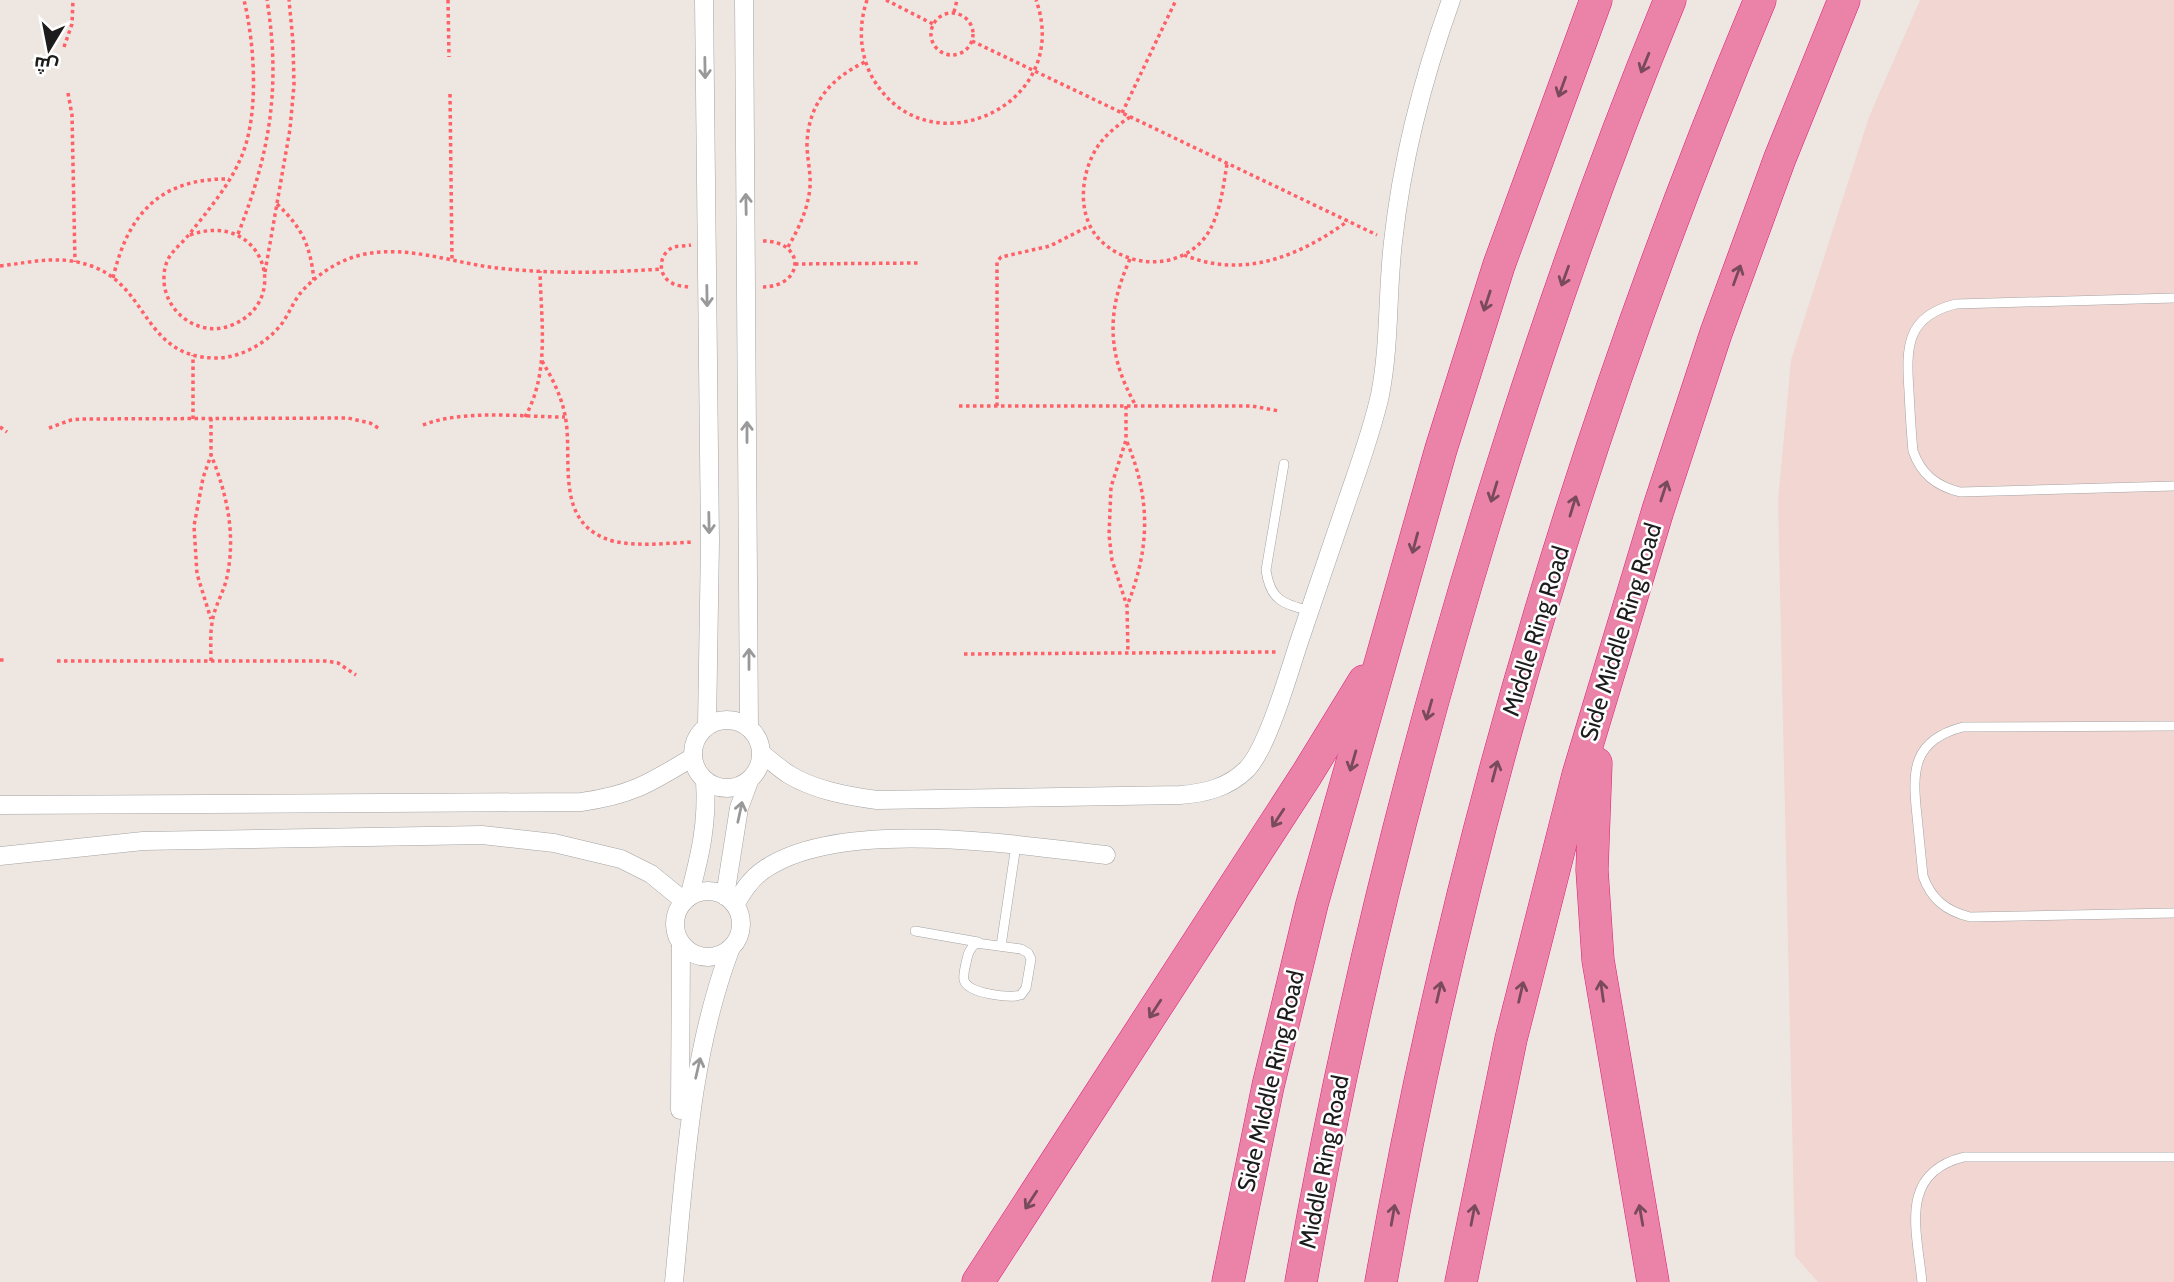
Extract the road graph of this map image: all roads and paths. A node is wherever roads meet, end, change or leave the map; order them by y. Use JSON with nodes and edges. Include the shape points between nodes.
{"nodes":[{"id":1,"x":72,"y":0,"type":"edge"},
{"id":2,"x":244,"y":0,"type":"edge"},
{"id":3,"x":267,"y":0,"type":"edge"},
{"id":4,"x":289,"y":0,"type":"edge"},
{"id":5,"x":448,"y":0,"type":"edge"},
{"id":6,"x":704,"y":0,"type":"edge"},
{"id":7,"x":744,"y":0,"type":"edge"},
{"id":8,"x":867,"y":0,"type":"edge"},
{"id":9,"x":886,"y":0,"type":"edge"},
{"id":10,"x":957,"y":0,"type":"edge"},
{"id":11,"x":1036,"y":0,"type":"edge"},
{"id":12,"x":1176,"y":0,"type":"edge"},
{"id":13,"x":1451,"y":0,"type":"edge"},
{"id":14,"x":1596,"y":0,"type":"edge"},
{"id":15,"x":1670,"y":0,"type":"edge"},
{"id":16,"x":1760,"y":0,"type":"edge"},
{"id":17,"x":1844,"y":0,"type":"edge"},
{"id":18,"x":954,"y":12,"type":"junction"},
{"id":19,"x":933,"y":24,"type":"junction"},
{"id":20,"x":972,"y":41,"type":"junction"},
{"id":21,"x":64,"y":47,"type":"dead end"},
{"id":22,"x":449,"y":57,"type":"dead end"},
{"id":23,"x":865,"y":62,"type":"junction"},
{"id":24,"x":1035,"y":72,"type":"junction"},
{"id":25,"x":68,"y":93,"type":"dead end"},
{"id":26,"x":450,"y":94,"type":"dead end"},
{"id":27,"x":1122,"y":113,"type":"junction"},
{"id":28,"x":1130,"y":117,"type":"junction"},
{"id":29,"x":1227,"y":163,"type":"junction"},
{"id":30,"x":229,"y":179,"type":"junction"},
{"id":31,"x":277,"y":205,"type":"junction"},
{"id":32,"x":1348,"y":221,"type":"junction"},
{"id":33,"x":1089,"y":226,"type":"junction"},
{"id":34,"x":238,"y":234,"type":"junction"},
{"id":35,"x":190,"y":235,"type":"junction"},
{"id":36,"x":746,"y":242,"type":"junction"},
{"id":37,"x":1393,"y":242,"type":"junction"},
{"id":38,"x":707,"y":243,"type":"junction"},
{"id":39,"x":788,"y":247,"type":"junction"},
{"id":40,"x":1184,"y":255,"type":"junction"},
{"id":41,"x":1130,"y":259,"type":"junction"},
{"id":42,"x":452,"y":261,"type":"junction"},
{"id":43,"x":75,"y":262,"type":"junction"},
{"id":44,"x":919,"y":263,"type":"dead end"},
{"id":45,"x":795,"y":264,"type":"junction"},
{"id":46,"x":0,"y":266,"type":"edge"},
{"id":47,"x":661,"y":268,"type":"junction"},
{"id":48,"x":540,"y":271,"type":"junction"},
{"id":49,"x":265,"y":274,"type":"junction"},
{"id":50,"x":113,"y":278,"type":"junction"},
{"id":51,"x":314,"y":280,"type":"junction"},
{"id":52,"x":747,"y":287,"type":"junction"},
{"id":53,"x":707,"y":290,"type":"junction"},
{"id":54,"x":2174,"y":298,"type":"edge"},
{"id":55,"x":193,"y":355,"type":"junction"},
{"id":56,"x":542,"y":361,"type":"junction"},
{"id":57,"x":959,"y":406,"type":"dead end"},
{"id":58,"x":998,"y":406,"type":"junction"},
{"id":59,"x":1126,"y":406,"type":"junction"},
{"id":60,"x":1136,"y":406,"type":"junction"},
{"id":61,"x":1279,"y":411,"type":"dead end"},
{"id":62,"x":525,"y":417,"type":"junction"},
{"id":63,"x":565,"y":417,"type":"junction"},
{"id":64,"x":211,"y":418,"type":"junction"},
{"id":65,"x":193,"y":419,"type":"junction"},
{"id":66,"x":423,"y":425,"type":"dead end"},
{"id":67,"x":0,"y":427,"type":"edge"},
{"id":68,"x":49,"y":428,"type":"dead end"},
{"id":69,"x":380,"y":429,"type":"dead end"},
{"id":70,"x":7,"y":432,"type":"dead end"},
{"id":71,"x":1126,"y":440,"type":"junction"},
{"id":72,"x":211,"y":455,"type":"junction"},
{"id":73,"x":1284,"y":464,"type":"dead end"},
{"id":74,"x":2174,"y":486,"type":"edge"},
{"id":75,"x":710,"y":542,"type":"junction"},
{"id":76,"x":1127,"y":606,"type":"junction"},
{"id":77,"x":1310,"y":611,"type":"junction"},
{"id":78,"x":212,"y":621,"type":"junction"},
{"id":79,"x":1390,"y":634,"type":"junction"},
{"id":80,"x":1296,"y":652,"type":"junction"},
{"id":81,"x":1128,"y":653,"type":"junction"},
{"id":82,"x":964,"y":654,"type":"dead end"},
{"id":83,"x":0,"y":660,"type":"edge"},
{"id":84,"x":7,"y":660,"type":"dead end"},
{"id":85,"x":57,"y":661,"type":"dead end"},
{"id":86,"x":211,"y":661,"type":"junction"},
{"id":87,"x":356,"y":675,"type":"dead end"},
{"id":88,"x":1606,"y":688,"type":"junction"},
{"id":89,"x":707,"y":726,"type":"junction"},
{"id":90,"x":2174,"y":726,"type":"edge"},
{"id":91,"x":749,"y":727,"type":"junction"},
{"id":92,"x":762,"y":754,"type":"junction"},
{"id":93,"x":693,"y":757,"type":"junction"},
{"id":94,"x":705,"y":780,"type":"junction"},
{"id":95,"x":749,"y":781,"type":"junction"},
{"id":96,"x":0,"y":805,"type":"edge"},
{"id":97,"x":1016,"y":845,"type":"junction"},
{"id":98,"x":1106,"y":855,"type":"dead end"},
{"id":99,"x":0,"y":856,"type":"edge"},
{"id":100,"x":686,"y":899,"type":"junction"},
{"id":101,"x":730,"y":901,"type":"junction"},
{"id":102,"x":2174,"y":913,"type":"edge"},
{"id":103,"x":915,"y":931,"type":"dead end"},
{"id":104,"x":980,"y":942,"type":"junction"},
{"id":105,"x":681,"y":945,"type":"junction"},
{"id":106,"x":1001,"y":946,"type":"junction"},
{"id":107,"x":730,"y":950,"type":"junction"},
{"id":108,"x":2174,"y":1157,"type":"edge"},
{"id":109,"x":663,"y":1282,"type":"edge"},
{"id":110,"x":674,"y":1282,"type":"edge"},
{"id":111,"x":978,"y":1282,"type":"edge"},
{"id":112,"x":1228,"y":1282,"type":"edge"},
{"id":113,"x":1301,"y":1282,"type":"edge"},
{"id":114,"x":1381,"y":1282,"type":"edge"},
{"id":115,"x":1461,"y":1282,"type":"edge"},
{"id":116,"x":1653,"y":1282,"type":"edge"},
{"id":117,"x":1922,"y":1282,"type":"edge"}],
"edges":[{"from":1,"to":21,"type":"path","via":[[72,24]]},
{"from":2,"to":30,"type":"path","via":[[252,61],[250,122],[239,163]]},
{"from":3,"to":34,"type":"path","via":[[273,97],[267,144]]},
{"from":4,"to":31,"type":"path","via":[[294,85]]},
{"from":5,"to":22,"type":"path"},
{"from":6,"to":38,"type":"street","one_way":true},
{"from":36,"to":7,"type":"street","one_way":true},
{"from":8,"to":23,"type":"path","via":[[861,38]]},
{"from":9,"to":19,"type":"path"},
{"from":10,"to":18,"type":"path"},
{"from":11,"to":24,"type":"path","via":[[1043,45]]},
{"from":12,"to":27,"type":"path"},
{"from":13,"to":37,"type":"street","via":[[1410,137]]},
{"from":14,"to":79,"type":"highway","name":"Side Middle Ring Road","one_way":true,"via":[[1469,356]]},
{"from":15,"to":113,"type":"highway","name":"Middle Ring Road","one_way":true,"via":[[1531,375],[1421,739],[1354,1008]]},
{"from":114,"to":16,"type":"highway","name":"Middle Ring Road","one_way":true,"via":[[1446,961],[1520,681],[1640,309]]},
{"from":88,"to":17,"type":"highway","name":"Side Middle Ring Road","one_way":true,"via":[[1716,333]]},
{"from":18,"to":19,"type":"path"},
{"from":18,"to":20,"type":"path","via":[[969,20]]},
{"from":19,"to":20,"type":"path","via":[[932,40],[942,52],[959,54]]},
{"from":20,"to":24,"type":"path"},
{"from":23,"to":24,"type":"path","via":[[892,102],[912,115],[959,124],[1004,108]]},
{"from":23,"to":39,"type":"path","via":[[829,85],[816,104],[807,147],[810,189],[799,229]]},
{"from":24,"to":27,"type":"path"},
{"from":25,"to":43,"type":"path"},
{"from":26,"to":42,"type":"path"},
{"from":27,"to":28,"type":"path"},
{"from":28,"to":29,"type":"path"},
{"from":28,"to":33,"type":"path","via":[[1112,130],[1088,165],[1084,207]]},
{"from":29,"to":32,"type":"path"},
{"from":29,"to":40,"type":"path","via":[[1213,224]]},
{"from":30,"to":35,"type":"path"},
{"from":30,"to":50,"type":"path","via":[[186,183],[146,208],[119,251]]},
{"from":31,"to":49,"type":"path"},
{"from":31,"to":51,"type":"path","via":[[305,238]]},
{"from":32,"to":37,"type":"path"},
{"from":32,"to":40,"type":"path","via":[[1302,250],[1277,259],[1233,266]]},
{"from":33,"to":41,"type":"path","via":[[1100,241]]},
{"from":33,"to":58,"type":"path","via":[[1050,246],[1001,257],[997,262]]},
{"from":34,"to":35,"type":"path","via":[[205,229]]},
{"from":34,"to":49,"type":"path","via":[[251,244]]},
{"from":35,"to":49,"type":"path","via":[[168,259],[165,292],[172,307],[198,327],[223,328],[246,318],[257,306]]},
{"from":36,"to":39,"type":"path","via":[[780,242]]},
{"from":36,"to":52,"type":"street"},
{"from":37,"to":77,"type":"street","via":[[1386,360],[1379,397]]},
{"from":38,"to":47,"type":"path","via":[[673,248]]},
{"from":38,"to":53,"type":"street"},
{"from":39,"to":45,"type":"path"},
{"from":40,"to":41,"type":"path","via":[[1148,263]]},
{"from":41,"to":60,"type":"path","via":[[1120,282],[1112,334],[1119,372]]},
{"from":42,"to":48,"type":"path"},
{"from":42,"to":51,"type":"path","via":[[387,251],[360,255]]},
{"from":43,"to":46,"type":"path","via":[[52,258]]},
{"from":43,"to":50,"type":"path"},
{"from":44,"to":45,"type":"path"},
{"from":45,"to":52,"type":"path","via":[[788,281],[780,285]]},
{"from":47,"to":48,"type":"path"},
{"from":47,"to":53,"type":"path","via":[[672,284]]},
{"from":48,"to":56,"type":"path"},
{"from":50,"to":55,"type":"path","via":[[170,345]]},
{"from":51,"to":55,"type":"path","via":[[263,342],[241,354]]},
{"from":91,"to":52,"type":"street","one_way":true},
{"from":53,"to":75,"type":"street","one_way":true},
{"from":54,"to":74,"type":"lane","via":[[1956,303],[1926,316],[1909,342],[1906,358],[1913,451],[1925,474],[1947,489]]},
{"from":55,"to":65,"type":"path"},
{"from":56,"to":62,"type":"path","via":[[540,381]]},
{"from":56,"to":63,"type":"path"},
{"from":57,"to":58,"type":"path"},
{"from":58,"to":59,"type":"path"},
{"from":59,"to":60,"type":"path"},
{"from":59,"to":71,"type":"path"},
{"from":60,"to":61,"type":"path","via":[[1251,406]]},
{"from":62,"to":63,"type":"path"},
{"from":62,"to":66,"type":"path","via":[[460,417]]},
{"from":63,"to":75,"type":"path","via":[[568,491],[576,513],[591,529],[611,540],[633,544]]},
{"from":64,"to":65,"type":"path"},
{"from":64,"to":69,"type":"path","via":[[348,418]]},
{"from":64,"to":72,"type":"path"},
{"from":65,"to":68,"type":"path","via":[[71,420]]},
{"from":67,"to":70,"type":"path"},
{"from":71,"to":76,"type":"path","via":[[1111,487],[1109,535]]},
{"from":71,"to":76,"type":"path","via":[[1142,486],[1145,535]]},
{"from":72,"to":78,"type":"path","via":[[197,502],[194,538],[197,575]]},
{"from":72,"to":78,"type":"path","via":[[231,526],[228,575]]},
{"from":73,"to":77,"type":"lane","via":[[1266,570],[1268,583],[1284,604]]},
{"from":75,"to":89,"type":"street"},
{"from":76,"to":81,"type":"path"},
{"from":77,"to":80,"type":"street"},
{"from":78,"to":86,"type":"path"},
{"from":79,"to":111,"type":"highway","one_way":true,"via":[[1325,747]]},
{"from":79,"to":112,"type":"highway","name":"Side Middle Ring Road","one_way":true,"via":[[1289,995]]},
{"from":80,"to":81,"type":"path"},
{"from":80,"to":92,"type":"street","via":[[1261,747],[1248,768],[1229,784],[1205,793],[877,800],[817,787],[789,775]]},
{"from":81,"to":82,"type":"path"},
{"from":83,"to":84,"type":"path"},
{"from":85,"to":86,"type":"path"},
{"from":86,"to":87,"type":"path","via":[[327,661],[348,667]]},
{"from":115,"to":88,"type":"highway","name":"Side Middle Ring Road","one_way":true,"via":[[1531,950]]},
{"from":116,"to":88,"type":"highway","one_way":true,"via":[[1604,1006],[1594,915],[1593,790]]},
{"from":89,"to":91,"type":"street","via":[[729,719]]},
{"from":89,"to":93,"type":"street","via":[[694,745]]},
{"from":90,"to":102,"type":"lane","via":[[1963,727],[1947,731],[1928,745],[1913,782],[1923,876],[1935,899],[1957,914]]},
{"from":91,"to":92,"type":"street"},
{"from":92,"to":95,"type":"street","via":[[759,769]]},
{"from":93,"to":94,"type":"street"},
{"from":93,"to":96,"type":"street","via":[[643,788],[581,802]]},
{"from":94,"to":95,"type":"street","via":[[727,788]]},
{"from":94,"to":100,"type":"street","via":[[704,834]]},
{"from":101,"to":95,"type":"street","one_way":true,"via":[[739,808]]},
{"from":97,"to":98,"type":"street"},
{"from":97,"to":101,"type":"street","via":[[894,840],[813,848],[764,869]]},
{"from":97,"to":106,"type":"lane"},
{"from":99,"to":100,"type":"street","via":[[208,838],[494,836],[554,843],[621,859]]},
{"from":100,"to":101,"type":"street","via":[[713,892]]},
{"from":100,"to":105,"type":"street","via":[[674,922]]},
{"from":101,"to":107,"type":"street","via":[[740,916],[741,929]]},
{"from":103,"to":104,"type":"lane"},
{"from":104,"to":106,"type":"lane"},
{"from":104,"to":106,"type":"lane","via":[[968,953],[966,984],[974,990],[1021,995],[1027,988],[1030,956],[1025,950]]},
{"from":105,"to":107,"type":"street","via":[[704,958]]},
{"from":105,"to":109,"type":"street","via":[[681,1092]]},
{"from":110,"to":107,"type":"street","one_way":true,"via":[[692,1092]]},
{"from":108,"to":117,"type":"lane","via":[[1964,1157],[1948,1161],[1924,1181],[1917,1196],[1914,1212]]}]}
